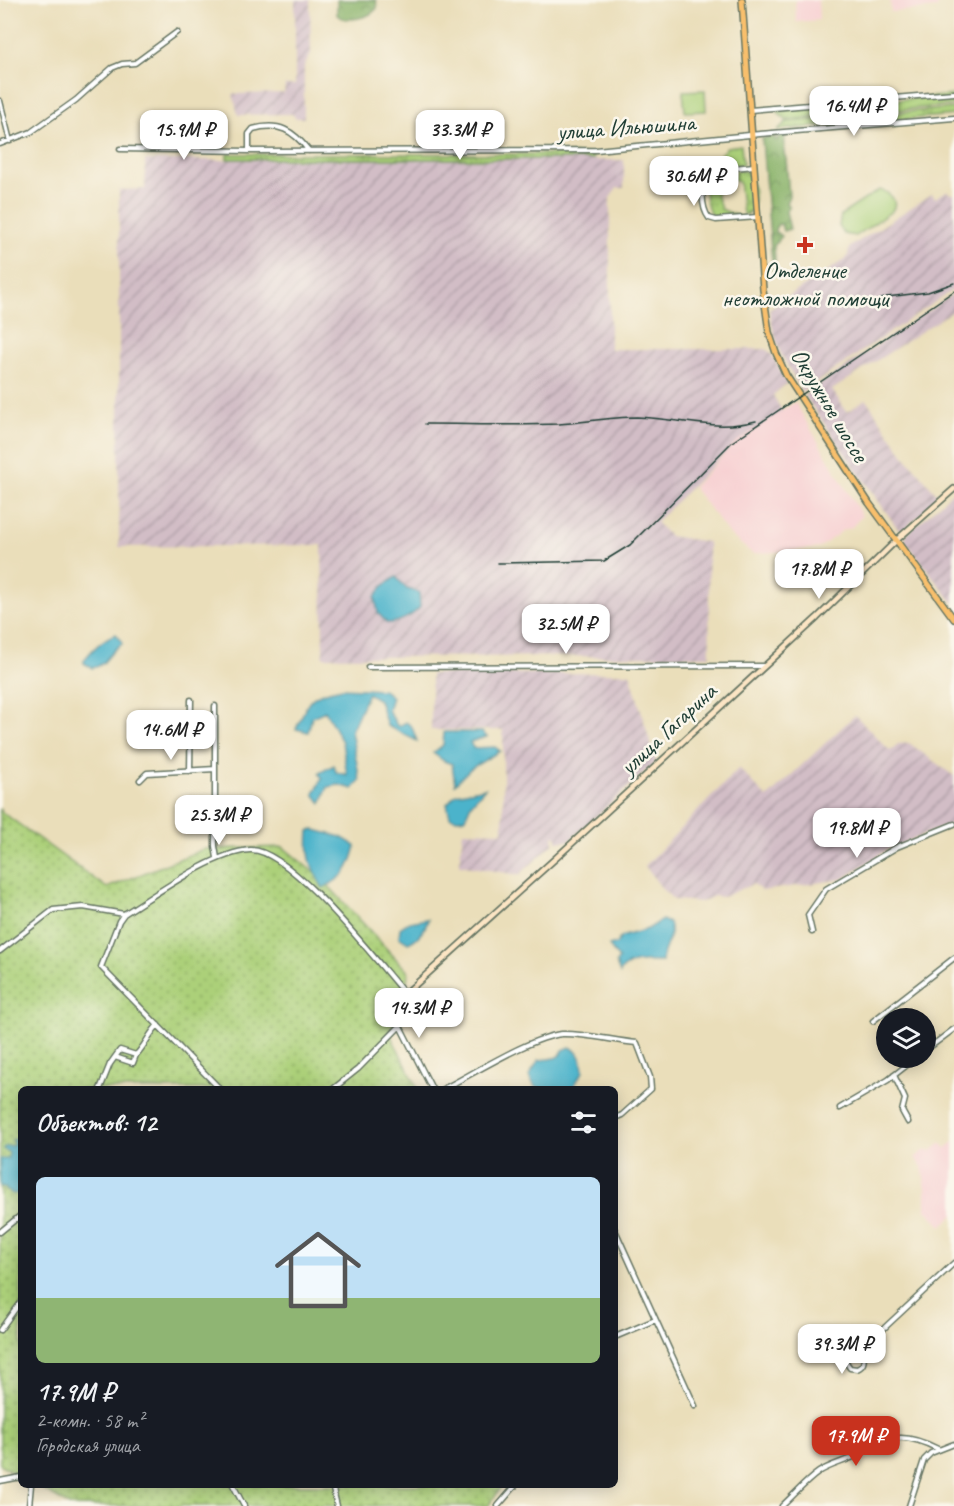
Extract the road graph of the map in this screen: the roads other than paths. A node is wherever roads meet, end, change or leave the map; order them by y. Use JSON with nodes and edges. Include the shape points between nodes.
{"nodes":[{"id":1,"x":741,"y":0,"type":"edge"},
{"id":2,"x":177,"y":32,"type":"dead end"},
{"id":3,"x":954,"y":93,"type":"edge"},
{"id":4,"x":0,"y":101,"type":"edge"},
{"id":5,"x":750,"y":110,"type":"junction"},
{"id":6,"x":954,"y":118,"type":"edge"},
{"id":7,"x":752,"y":135,"type":"junction"},
{"id":8,"x":10,"y":141,"type":"junction"},
{"id":9,"x":0,"y":144,"type":"edge"},
{"id":10,"x":120,"y":149,"type":"dead end"},
{"id":11,"x":249,"y":151,"type":"junction"},
{"id":12,"x":309,"y":151,"type":"junction"},
{"id":13,"x":754,"y":166,"type":"junction"},
{"id":14,"x":758,"y":217,"type":"junction"},
{"id":15,"x":954,"y":489,"type":"edge"},
{"id":16,"x":895,"y":541,"type":"junction"},
{"id":17,"x":953,"y":617,"type":"edge"},
{"id":18,"x":764,"y":666,"type":"junction"},
{"id":19,"x":368,"y":667,"type":"dead end"},
{"id":20,"x":191,"y":700,"type":"dead end"},
{"id":21,"x":215,"y":706,"type":"dead end"},
{"id":22,"x":184,"y":738,"type":"dead end"},
{"id":23,"x":191,"y":738,"type":"junction"},
{"id":24,"x":215,"y":738,"type":"junction"},
{"id":25,"x":215,"y":769,"type":"junction"},
{"id":26,"x":190,"y":771,"type":"junction"},
{"id":27,"x":140,"y":780,"type":"dead end"},
{"id":28,"x":954,"y":824,"type":"edge"},
{"id":29,"x":217,"y":858,"type":"junction"},
{"id":30,"x":124,"y":914,"type":"junction"},
{"id":31,"x":812,"y":932,"type":"dead end"},
{"id":32,"x":0,"y":951,"type":"edge"},
{"id":33,"x":954,"y":958,"type":"edge"},
{"id":34,"x":405,"y":994,"type":"junction"},
{"id":35,"x":873,"y":1021,"type":"dead end"},
{"id":36,"x":158,"y":1025,"type":"junction"},
{"id":37,"x":400,"y":1026,"type":"junction"},
{"id":38,"x":954,"y":1029,"type":"edge"},
{"id":39,"x":936,"y":1042,"type":"edge"},
{"id":40,"x":136,"y":1055,"type":"junction"},
{"id":41,"x":115,"y":1057,"type":"junction"},
{"id":42,"x":903,"y":1068,"type":"edge"},
{"id":43,"x":894,"y":1075,"type":"junction"},
{"id":44,"x":101,"y":1086,"type":"edge"},
{"id":45,"x":217,"y":1086,"type":"edge"},
{"id":46,"x":337,"y":1086,"type":"edge"},
{"id":47,"x":430,"y":1086,"type":"edge"},
{"id":48,"x":449,"y":1086,"type":"edge"},
{"id":49,"x":840,"y":1108,"type":"dead end"},
{"id":50,"x":618,"y":1117,"type":"edge"},
{"id":51,"x":908,"y":1122,"type":"dead end"},
{"id":52,"x":18,"y":1217,"type":"edge"},
{"id":53,"x":0,"y":1232,"type":"edge"},
{"id":54,"x":618,"y":1237,"type":"edge"},
{"id":55,"x":954,"y":1263,"type":"edge"},
{"id":56,"x":18,"y":1305,"type":"edge"},
{"id":57,"x":655,"y":1320,"type":"junction"},
{"id":58,"x":0,"y":1330,"type":"edge"},
{"id":59,"x":618,"y":1336,"type":"edge"},
{"id":60,"x":866,"y":1345,"type":"junction"},
{"id":61,"x":696,"y":1407,"type":"dead end"},
{"id":62,"x":954,"y":1443,"type":"edge"},
{"id":63,"x":938,"y":1449,"type":"junction"},
{"id":64,"x":18,"y":1478,"type":"edge"},
{"id":65,"x":0,"y":1481,"type":"edge"},
{"id":66,"x":31,"y":1488,"type":"edge"},
{"id":67,"x":235,"y":1488,"type":"edge"},
{"id":68,"x":333,"y":1488,"type":"edge"},
{"id":69,"x":513,"y":1488,"type":"edge"},
{"id":70,"x":29,"y":1506,"type":"edge"},
{"id":71,"x":244,"y":1506,"type":"edge"},
{"id":72,"x":337,"y":1506,"type":"edge"},
{"id":73,"x":498,"y":1506,"type":"edge"},
{"id":74,"x":782,"y":1506,"type":"edge"},
{"id":75,"x":909,"y":1506,"type":"edge"}],
"edges":[{"from":1,"to":5,"type":"main road","name":"Окружное шоссе"},
{"from":2,"to":8,"type":"street","via":[[135,63],[112,68],[55,117]]},
{"from":3,"to":5,"type":"street"},
{"from":4,"to":8,"type":"street"},
{"from":5,"to":7,"type":"main road","name":"Окружное шоссе"},
{"from":6,"to":7,"type":"street","name":"улица Ильюшина"},
{"from":7,"to":12,"type":"street","name":"улица Ильюшина","via":[[596,150]]},
{"from":7,"to":13,"type":"main road","name":"Окружное шоссе"},
{"from":8,"to":9,"type":"street"},
{"from":10,"to":11,"type":"street","name":"улица Ильюшина"},
{"from":11,"to":12,"type":"street","name":"улица Ильюшина"},
{"from":11,"to":12,"type":"street","via":[[249,134],[253,129],[281,127]]},
{"from":13,"to":14,"type":"main road","name":"Окружное шоссе"},
{"from":13,"to":14,"type":"street","via":[[708,172],[703,183],[705,212],[716,220]]},
{"from":14,"to":16,"type":"main road","name":"Окружное шоссе","via":[[766,315],[776,353],[799,396]]},
{"from":15,"to":16,"type":"street","name":"улица Гагарина"},
{"from":16,"to":17,"type":"main road","name":"Окружное шоссе"},
{"from":16,"to":18,"type":"street","name":"улица Гагарина"},
{"from":18,"to":19,"type":"street"},
{"from":18,"to":34,"type":"street","name":"улица Гагарина"},
{"from":20,"to":23,"type":"street"},
{"from":21,"to":24,"type":"street"},
{"from":22,"to":23,"type":"street"},
{"from":23,"to":24,"type":"street"},
{"from":23,"to":26,"type":"street"},
{"from":24,"to":25,"type":"street"},
{"from":25,"to":26,"type":"street"},
{"from":25,"to":29,"type":"street"},
{"from":26,"to":27,"type":"street","via":[[147,773]]},
{"from":28,"to":31,"type":"street","via":[[897,847],[826,889],[808,915]]},
{"from":29,"to":30,"type":"street"},
{"from":29,"to":34,"type":"street","via":[[244,850],[262,850],[286,866],[318,895]]},
{"from":30,"to":32,"type":"street","via":[[83,907],[53,910]]},
{"from":30,"to":36,"type":"street","via":[[101,967]]},
{"from":33,"to":35,"type":"street"},
{"from":34,"to":37,"type":"street","via":[[407,1005]]},
{"from":36,"to":40,"type":"street"},
{"from":36,"to":45,"type":"street"},
{"from":37,"to":46,"type":"street"},
{"from":37,"to":47,"type":"street"},
{"from":38,"to":39,"type":"street"},
{"from":40,"to":41,"type":"street","via":[[120,1050]]},
{"from":40,"to":41,"type":"street","via":[[133,1063]]},
{"from":41,"to":44,"type":"street"},
{"from":42,"to":43,"type":"street"},
{"from":43,"to":49,"type":"street"},
{"from":43,"to":51,"type":"street","via":[[905,1099],[902,1111]]},
{"from":48,"to":50,"type":"street","via":[[551,1036],[564,1034],[637,1043],[651,1089]]},
{"from":52,"to":53,"type":"street"},
{"from":54,"to":57,"type":"street"},
{"from":55,"to":60,"type":"street"},
{"from":56,"to":58,"type":"street"},
{"from":57,"to":59,"type":"street"},
{"from":57,"to":61,"type":"street"},
{"from":60,"to":60,"type":"street","via":[[848,1354],[850,1368],[863,1365]]},
{"from":62,"to":63,"type":"street"},
{"from":63,"to":74,"type":"street","via":[[909,1438],[876,1443],[819,1472]]},
{"from":63,"to":75,"type":"street","via":[[922,1465]]},
{"from":64,"to":65,"type":"street"},
{"from":66,"to":70,"type":"street"},
{"from":67,"to":71,"type":"street"},
{"from":68,"to":72,"type":"street"},
{"from":69,"to":73,"type":"street"}]}
